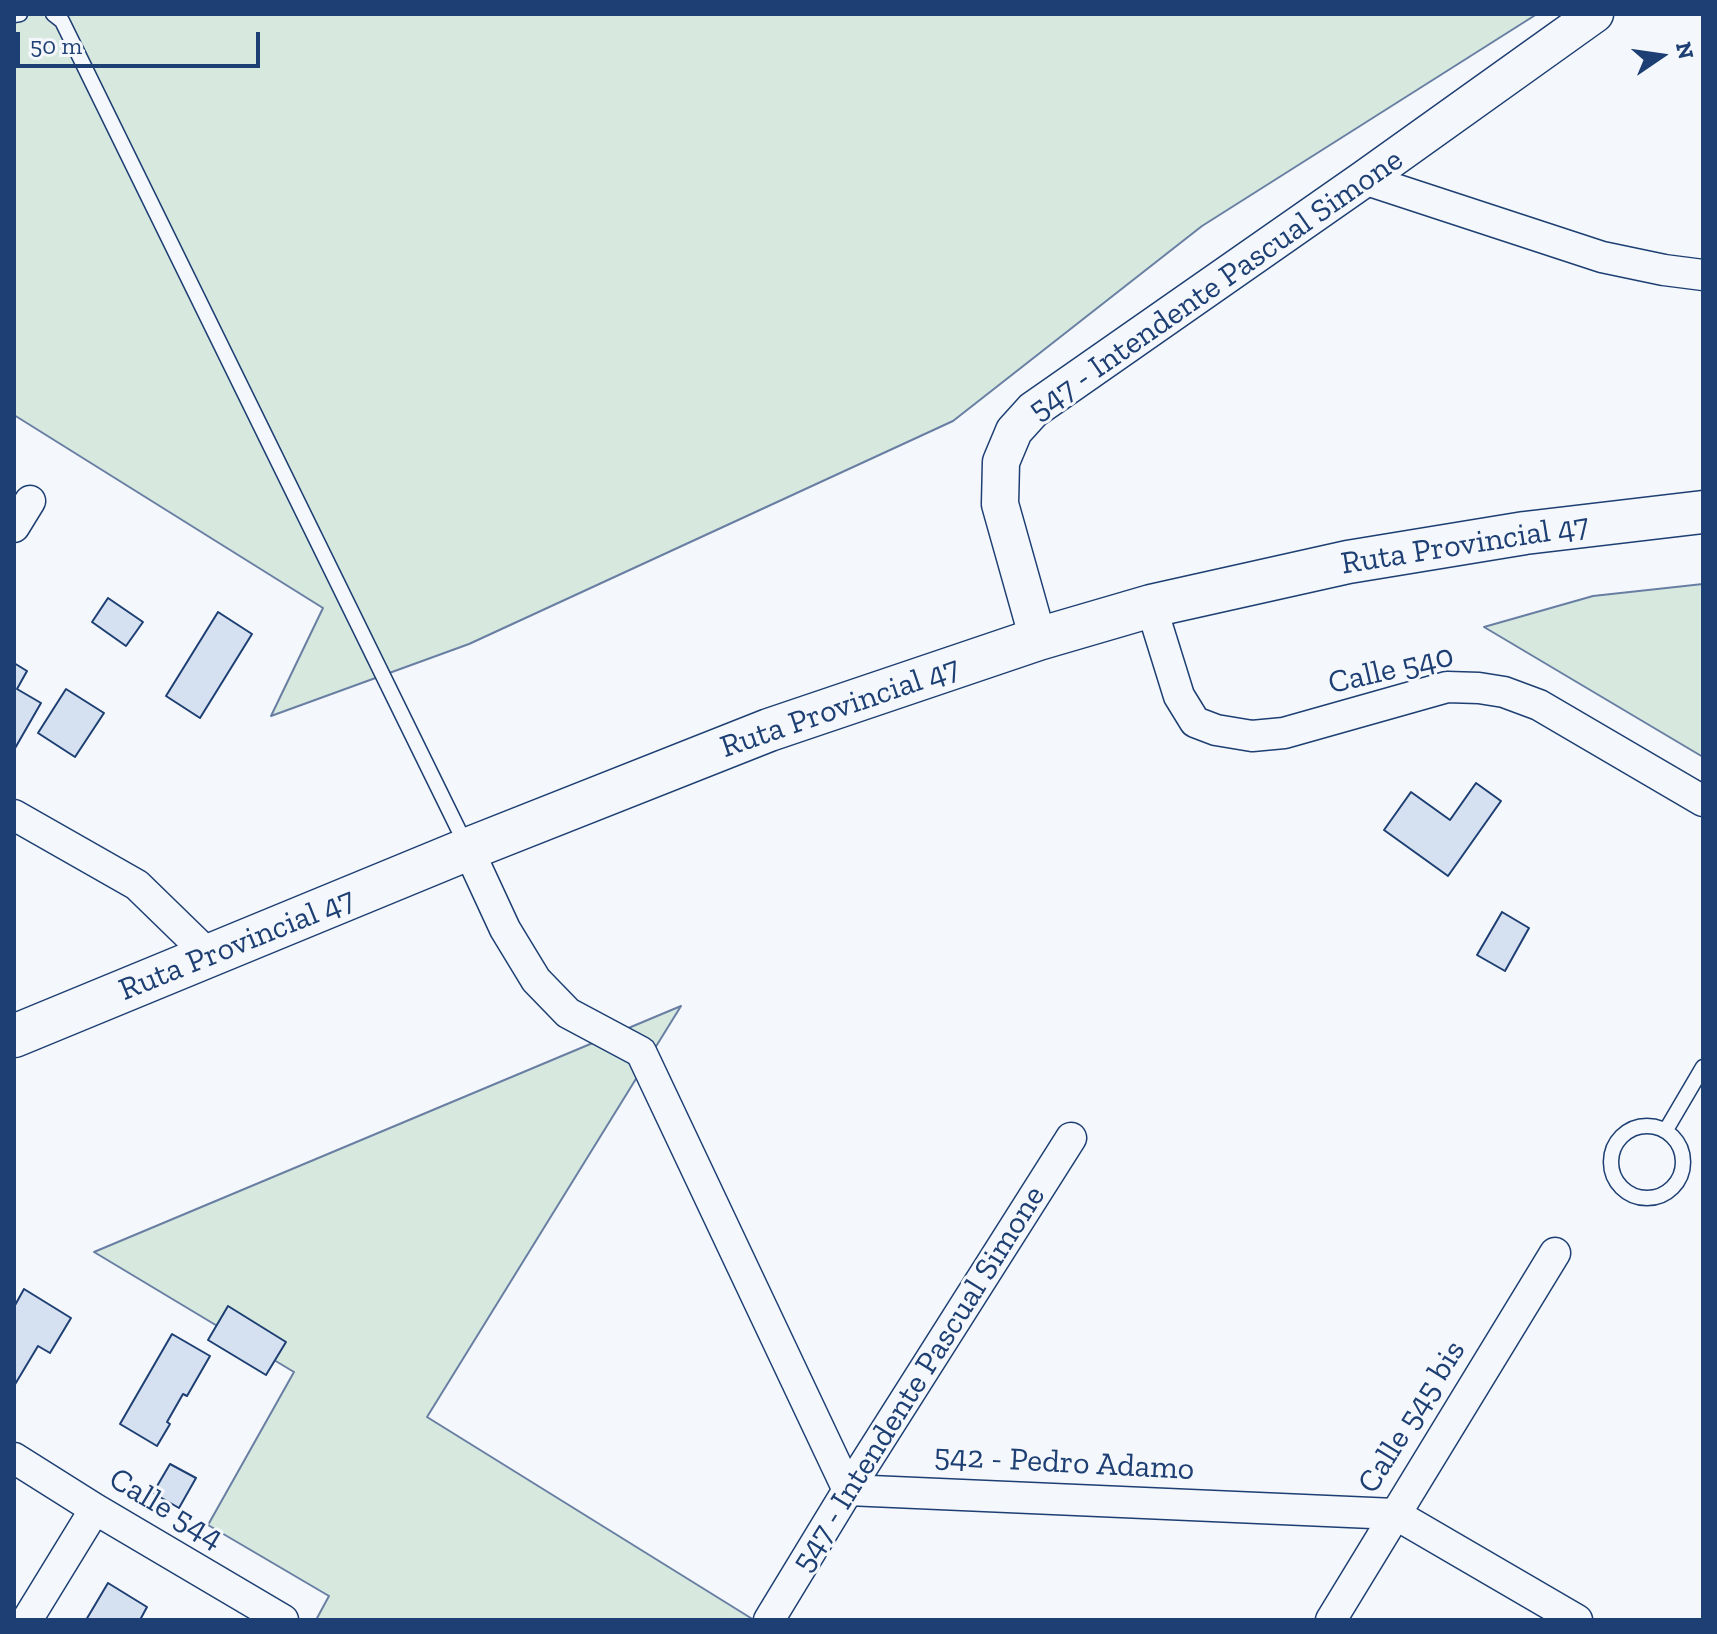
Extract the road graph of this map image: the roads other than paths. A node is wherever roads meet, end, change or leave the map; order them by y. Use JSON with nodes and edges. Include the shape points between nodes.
{"nodes":[{"id":1,"x":20,"y":14,"type":"edge"},
{"id":2,"x":53,"y":14,"type":"edge"},
{"id":3,"x":1595,"y":14,"type":"edge"},
{"id":4,"x":14,"y":15,"type":"edge"},
{"id":5,"x":1364,"y":179,"type":"junction"},
{"id":6,"x":1703,"y":275,"type":"edge"},
{"id":7,"x":30,"y":501,"type":"dead end"},
{"id":8,"x":1703,"y":512,"type":"edge"},
{"id":9,"x":14,"y":527,"type":"edge"},
{"id":10,"x":1151,"y":606,"type":"junction"},
{"id":11,"x":1038,"y":639,"type":"junction"},
{"id":12,"x":1703,"y":801,"type":"edge"},
{"id":13,"x":14,"y":815,"type":"edge"},
{"id":14,"x":468,"y":849,"type":"junction"},
{"id":15,"x":211,"y":957,"type":"junction"},
{"id":16,"x":14,"y":1036,"type":"edge"},
{"id":17,"x":1703,"y":1067,"type":"edge"},
{"id":18,"x":1666,"y":1130,"type":"junction"},
{"id":19,"x":1071,"y":1138,"type":"dead end"},
{"id":20,"x":1555,"y":1253,"type":"dead end"},
{"id":21,"x":14,"y":1458,"type":"edge"},
{"id":22,"x":848,"y":1490,"type":"junction"},
{"id":23,"x":95,"y":1509,"type":"junction"},
{"id":24,"x":1395,"y":1514,"type":"junction"},
{"id":25,"x":27,"y":1620,"type":"edge"},
{"id":26,"x":283,"y":1620,"type":"edge"},
{"id":27,"x":769,"y":1620,"type":"edge"},
{"id":28,"x":1331,"y":1620,"type":"edge"},
{"id":29,"x":1577,"y":1620,"type":"edge"}],
"edges":[{"from":1,"to":4,"type":"lane"},
{"from":2,"to":14,"type":"lane","via":[[62,21]]},
{"from":3,"to":5,"type":"street","name":"547 - Intendente Pascual Simone"},
{"from":5,"to":6,"type":"street","via":[[1602,257]]},
{"from":5,"to":11,"type":"street","name":"547 - Intendente Pascual Simone","via":[[1033,410],[1014,431],[1001,462],[1000,504]]},
{"from":7,"to":9,"type":"street"},
{"from":8,"to":10,"type":"main road","name":"Ruta Provincial 47","via":[[1421,549]]},
{"from":10,"to":11,"type":"main road","name":"Ruta Provincial 47"},
{"from":10,"to":12,"type":"street","name":"Calle 540","via":[[1179,696],[1195,722],[1216,730],[1252,736],[1284,733],[1447,687],[1479,688],[1539,705]]},
{"from":11,"to":14,"type":"main road","name":"Ruta Provincial 47","via":[[769,730]]},
{"from":13,"to":15,"type":"street","via":[[137,885]]},
{"from":14,"to":15,"type":"main road","name":"Ruta Provincial 47"},
{"from":14,"to":22,"type":"street","via":[[505,929],[536,980],[568,1013],[641,1052]]},
{"from":15,"to":16,"type":"main road","name":"Ruta Provincial 47"},
{"from":17,"to":18,"type":"lane"},
{"from":18,"to":18,"type":"lane","via":[[1681,1149],[1682,1173],[1676,1184],[1655,1197],[1631,1194],[1611,1167],[1616,1144],[1632,1128]]},
{"from":19,"to":22,"type":"street","name":"547 - Intendente Pascual Simone"},
{"from":20,"to":24,"type":"street","name":"Calle 545 bis"},
{"from":21,"to":23,"type":"street","name":"Calle 544"},
{"from":22,"to":24,"type":"street","name":"542 - Pedro Adamo"},
{"from":22,"to":27,"type":"street","name":"547 - Intendente Pascual Simone"},
{"from":23,"to":25,"type":"street"},
{"from":23,"to":26,"type":"street","name":"Calle 544"},
{"from":24,"to":28,"type":"street","name":"Calle 545 bis"},
{"from":24,"to":29,"type":"street","name":"542 - Pedro Adamo"}]}
